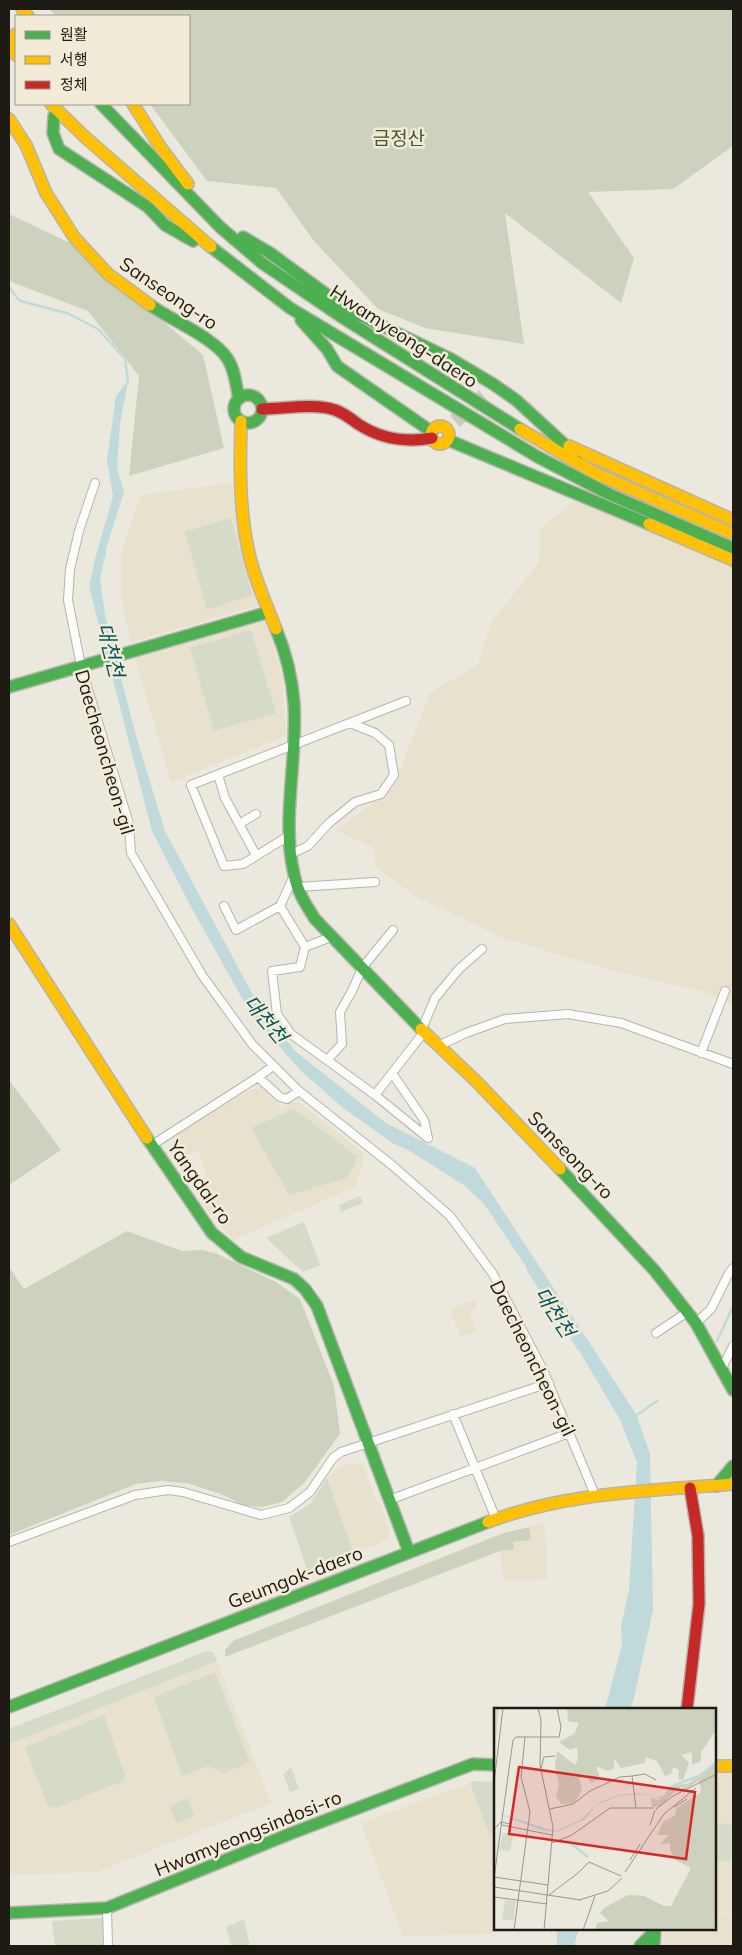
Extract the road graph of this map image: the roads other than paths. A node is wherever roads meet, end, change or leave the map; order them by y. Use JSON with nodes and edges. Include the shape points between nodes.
{"nodes":[{"id":1,"x":53,"y":105,"type":"edge"},
{"id":2,"x":102,"y":105,"type":"edge"},
{"id":3,"x":134,"y":105,"type":"edge"},
{"id":4,"x":54,"y":116,"type":"dead end"},
{"id":5,"x":9,"y":119,"type":"edge"},
{"id":6,"x":201,"y":209,"type":"junction"},
{"id":7,"x":220,"y":227,"type":"junction"},
{"id":8,"x":220,"y":256,"type":"junction"},
{"id":9,"x":290,"y":308,"type":"junction"},
{"id":10,"x":493,"y":384,"type":"junction"},
{"id":11,"x":484,"y":396,"type":"tunnel mouth"},
{"id":12,"x":239,"y":398,"type":"junction"},
{"id":13,"x":262,"y":409,"type":"junction"},
{"id":14,"x":409,"y":417,"type":"junction"},
{"id":15,"x":241,"y":422,"type":"junction"},
{"id":16,"x":432,"y":435,"type":"junction"},
{"id":17,"x":411,"y":441,"type":"junction"},
{"id":18,"x":566,"y":444,"type":"junction"},
{"id":19,"x":595,"y":472,"type":"junction"},
{"id":20,"x":95,"y":483,"type":"dead end"},
{"id":21,"x":609,"y":494,"type":"junction"},
{"id":22,"x":733,"y":520,"type":"edge"},
{"id":23,"x":649,"y":524,"type":"junction"},
{"id":24,"x":733,"y":534,"type":"edge"},
{"id":25,"x":733,"y":548,"type":"edge"},
{"id":26,"x":733,"y":560,"type":"edge"},
{"id":27,"x":269,"y":612,"type":"junction"},
{"id":28,"x":84,"y":665,"type":"junction"},
{"id":29,"x":9,"y":687,"type":"edge"},
{"id":30,"x":406,"y":701,"type":"dead end"},
{"id":31,"x":350,"y":723,"type":"junction"},
{"id":32,"x":293,"y":745,"type":"junction"},
{"id":33,"x":218,"y":775,"type":"junction"},
{"id":34,"x":256,"y":814,"type":"dead end"},
{"id":35,"x":239,"y":824,"type":"junction"},
{"id":36,"x":290,"y":835,"type":"junction"},
{"id":37,"x":291,"y":854,"type":"junction"},
{"id":38,"x":256,"y":856,"type":"junction"},
{"id":39,"x":294,"y":876,"type":"junction"},
{"id":40,"x":375,"y":882,"type":"dead end"},
{"id":41,"x":298,"y":887,"type":"junction"},
{"id":42,"x":224,"y":906,"type":"dead end"},
{"id":43,"x":280,"y":906,"type":"junction"},
{"id":44,"x":9,"y":924,"type":"edge"},
{"id":45,"x":393,"y":930,"type":"dead end"},
{"id":46,"x":332,"y":937,"type":"junction"},
{"id":47,"x":305,"y":948,"type":"junction"},
{"id":48,"x":482,"y":949,"type":"dead end"},
{"id":49,"x":362,"y":968,"type":"junction"},
{"id":50,"x":725,"y":991,"type":"dead end"},
{"id":51,"x":423,"y":1030,"type":"junction"},
{"id":52,"x":438,"y":1046,"type":"junction"},
{"id":53,"x":701,"y":1053,"type":"junction"},
{"id":54,"x":327,"y":1060,"type":"junction"},
{"id":55,"x":733,"y":1064,"type":"edge"},
{"id":56,"x":273,"y":1066,"type":"junction"},
{"id":57,"x":392,"y":1073,"type":"junction"},
{"id":58,"x":258,"y":1077,"type":"junction"},
{"id":59,"x":299,"y":1091,"type":"junction"},
{"id":60,"x":375,"y":1095,"type":"junction"},
{"id":61,"x":152,"y":1144,"type":"junction"},
{"id":62,"x":733,"y":1268,"type":"edge"},
{"id":63,"x":686,"y":1313,"type":"junction"},
{"id":64,"x":696,"y":1324,"type":"junction"},
{"id":65,"x":656,"y":1333,"type":"dead end"},
{"id":66,"x":733,"y":1346,"type":"edge"},
{"id":67,"x":721,"y":1370,"type":"junction"},
{"id":68,"x":549,"y":1383,"type":"junction"},
{"id":69,"x":733,"y":1390,"type":"edge"},
{"id":70,"x":453,"y":1414,"type":"junction"},
{"id":71,"x":570,"y":1433,"type":"junction"},
{"id":72,"x":368,"y":1443,"type":"junction"},
{"id":73,"x":733,"y":1466,"type":"edge"},
{"id":74,"x":474,"y":1468,"type":"junction"},
{"id":75,"x":733,"y":1484,"type":"edge"},
{"id":76,"x":716,"y":1486,"type":"junction"},
{"id":77,"x":690,"y":1488,"type":"junction"},
{"id":78,"x":596,"y":1494,"type":"junction"},
{"id":79,"x":389,"y":1500,"type":"junction"},
{"id":80,"x":496,"y":1519,"type":"junction"},
{"id":81,"x":9,"y":1542,"type":"edge"},
{"id":82,"x":409,"y":1552,"type":"junction"},
{"id":83,"x":9,"y":1707,"type":"edge"},
{"id":84,"x":687,"y":1708,"type":"edge"},
{"id":85,"x":494,"y":1765,"type":"edge"},
{"id":86,"x":717,"y":1766,"type":"edge"},
{"id":87,"x":733,"y":1766,"type":"edge"},
{"id":88,"x":107,"y":1908,"type":"junction"},
{"id":89,"x":9,"y":1913,"type":"edge"},
{"id":90,"x":655,"y":1930,"type":"edge"},
{"id":91,"x":108,"y":1946,"type":"edge"},
{"id":92,"x":640,"y":1946,"type":"edge"},
{"id":93,"x":654,"y":1946,"type":"edge"}],
"edges":[{"from":1,"to":8,"type":"main road","name":"Hwamyeong-daero","via":[[113,163]]},
{"from":2,"to":6,"type":"main road","name":"Hwamyeong-daero"},
{"from":3,"to":6,"type":"main road","via":[[192,190]]},
{"from":4,"to":8,"type":"main road","via":[[51,125],[59,149],[148,207],[165,225]]},
{"from":5,"to":12,"type":"main road","name":"Sanseong-ro","via":[[26,145],[46,194],[74,237],[108,274],[126,288],[216,346],[228,359]]},
{"from":6,"to":7,"type":"main road","name":"Hwamyeong-daero"},
{"from":7,"to":10,"type":"main road","via":[[243,236],[270,253],[345,308],[451,359]]},
{"from":7,"to":19,"type":"main road","name":"Hwamyeong-daero","via":[[262,263],[340,316],[496,415]]},
{"from":8,"to":9,"type":"main road","name":"Hwamyeong-daero"},
{"from":9,"to":14,"type":"main road","via":[[338,366]]},
{"from":9,"to":21,"type":"main road","name":"Hwamyeong-daero","via":[[538,457]]},
{"from":10,"to":11,"type":"main road"},
{"from":10,"to":18,"type":"main road"},
{"from":12,"to":13,"type":"main road","via":[[247,395],[255,398]]},
{"from":12,"to":15,"type":"main road","via":[[234,410]]},
{"from":13,"to":15,"type":"main road","via":[[255,421]]},
{"from":13,"to":17,"type":"main road","via":[[334,409],[371,432]]},
{"from":14,"to":16,"type":"main road"},
{"from":14,"to":17,"type":"main road","via":[[416,427]]},
{"from":15,"to":27,"type":"main road","name":"Sanseong-ro","via":[[239,480],[242,516],[248,551]]},
{"from":16,"to":17,"type":"main road"},
{"from":16,"to":23,"type":"main road","via":[[438,444],[444,444],[450,430]]},
{"from":18,"to":19,"type":"main road"},
{"from":18,"to":22,"type":"main road"},
{"from":19,"to":24,"type":"main road","name":"Hwamyeong-daero"},
{"from":20,"to":28,"type":"street","name":"Daecheoncheon-gil","via":[[70,569],[68,600]]},
{"from":21,"to":23,"type":"main road"},
{"from":21,"to":25,"type":"main road"},
{"from":23,"to":26,"type":"main road"},
{"from":27,"to":28,"type":"main road"},
{"from":27,"to":32,"type":"main road","name":"Sanseong-ro","via":[[287,655],[294,703]]},
{"from":28,"to":29,"type":"main road"},
{"from":28,"to":56,"type":"street","name":"Daecheoncheon-gil","via":[[129,824],[131,853],[202,975],[252,1044]]},
{"from":30,"to":31,"type":"street"},
{"from":31,"to":32,"type":"street"},
{"from":31,"to":37,"type":"street","via":[[375,733],[389,745],[394,775],[381,794],[355,802],[308,846]]},
{"from":32,"to":33,"type":"street"},
{"from":32,"to":36,"type":"main road","name":"Sanseong-ro"},
{"from":33,"to":35,"type":"street","via":[[225,798]]},
{"from":33,"to":38,"type":"street","via":[[191,785],[224,866],[243,864]]},
{"from":34,"to":35,"type":"street"},
{"from":35,"to":38,"type":"street"},
{"from":36,"to":37,"type":"main road","name":"Sanseong-ro"},
{"from":36,"to":38,"type":"street"},
{"from":37,"to":39,"type":"main road","name":"Sanseong-ro"},
{"from":39,"to":41,"type":"main road","name":"Sanseong-ro"},
{"from":39,"to":43,"type":"street"},
{"from":40,"to":41,"type":"street"},
{"from":41,"to":46,"type":"main road","name":"Sanseong-ro","via":[[304,902]]},
{"from":42,"to":43,"type":"street","via":[[236,930]]},
{"from":43,"to":47,"type":"street"},
{"from":44,"to":61,"type":"main road","name":"Yangdal-ro"},
{"from":45,"to":49,"type":"street"},
{"from":46,"to":47,"type":"street"},
{"from":46,"to":49,"type":"main road","name":"Sanseong-ro"},
{"from":47,"to":54,"type":"street","via":[[300,967],[272,971],[277,1014],[291,1034]]},
{"from":48,"to":51,"type":"street","via":[[459,969],[435,998]]},
{"from":49,"to":51,"type":"main road","name":"Sanseong-ro"},
{"from":49,"to":54,"type":"street","via":[[340,1012],[342,1044]]},
{"from":50,"to":53,"type":"street"},
{"from":51,"to":52,"type":"main road","name":"Sanseong-ro"},
{"from":51,"to":57,"type":"street"},
{"from":52,"to":53,"type":"street","via":[[505,1019],[568,1014],[621,1023]]},
{"from":52,"to":63,"type":"main road","name":"Sanseong-ro","via":[[587,1197],[655,1271]]},
{"from":53,"to":55,"type":"street"},
{"from":54,"to":60,"type":"street"},
{"from":56,"to":58,"type":"street"},
{"from":56,"to":59,"type":"street","name":"Daecheoncheon-gil"},
{"from":57,"to":60,"type":"street"},
{"from":57,"to":60,"type":"street","via":[[424,1120],[428,1138]]},
{"from":58,"to":59,"type":"street","via":[[280,1097],[287,1098]]},
{"from":58,"to":61,"type":"street"},
{"from":59,"to":68,"type":"street","name":"Daecheoncheon-gil","via":[[450,1216],[493,1274]]},
{"from":61,"to":72,"type":"main road","name":"Yangdal-ro","via":[[212,1233],[241,1257],[294,1279],[313,1300]]},
{"from":62,"to":64,"type":"street","via":[[710,1310]]},
{"from":63,"to":64,"type":"main road","name":"Sanseong-ro"},
{"from":63,"to":65,"type":"street"},
{"from":64,"to":67,"type":"main road","name":"Sanseong-ro"},
{"from":66,"to":67,"type":"street"},
{"from":67,"to":69,"type":"main road","name":"Sanseong-ro"},
{"from":68,"to":70,"type":"street"},
{"from":68,"to":71,"type":"street","name":"Daecheoncheon-gil"},
{"from":70,"to":72,"type":"street"},
{"from":70,"to":74,"type":"street"},
{"from":71,"to":74,"type":"street"},
{"from":71,"to":78,"type":"street","name":"Daecheoncheon-gil"},
{"from":72,"to":79,"type":"main road","name":"Yangdal-ro"},
{"from":72,"to":81,"type":"street","via":[[333,1458],[310,1492],[278,1512],[261,1516],[168,1490],[135,1495]]},
{"from":73,"to":76,"type":"main road"},
{"from":74,"to":79,"type":"street"},
{"from":74,"to":80,"type":"street"},
{"from":75,"to":76,"type":"main road"},
{"from":76,"to":77,"type":"main road"},
{"from":77,"to":78,"type":"main road","name":"Geumgok-daero"},
{"from":77,"to":84,"type":"main road","via":[[698,1536],[699,1604]]},
{"from":78,"to":80,"type":"main road","name":"Geumgok-daero"},
{"from":79,"to":82,"type":"main road","name":"Yangdal-ro"},
{"from":80,"to":82,"type":"main road","name":"Geumgok-daero"},
{"from":82,"to":83,"type":"main road","name":"Geumgok-daero"},
{"from":85,"to":88,"type":"main road","name":"Hwamyeongsindosi-ro","via":[[473,1764]]},
{"from":86,"to":87,"type":"main road"},
{"from":88,"to":89,"type":"main road","name":"Hwamyeongsindosi-ro"},
{"from":88,"to":91,"type":"street"},
{"from":90,"to":92,"type":"main road"},
{"from":90,"to":93,"type":"main road"}]}
